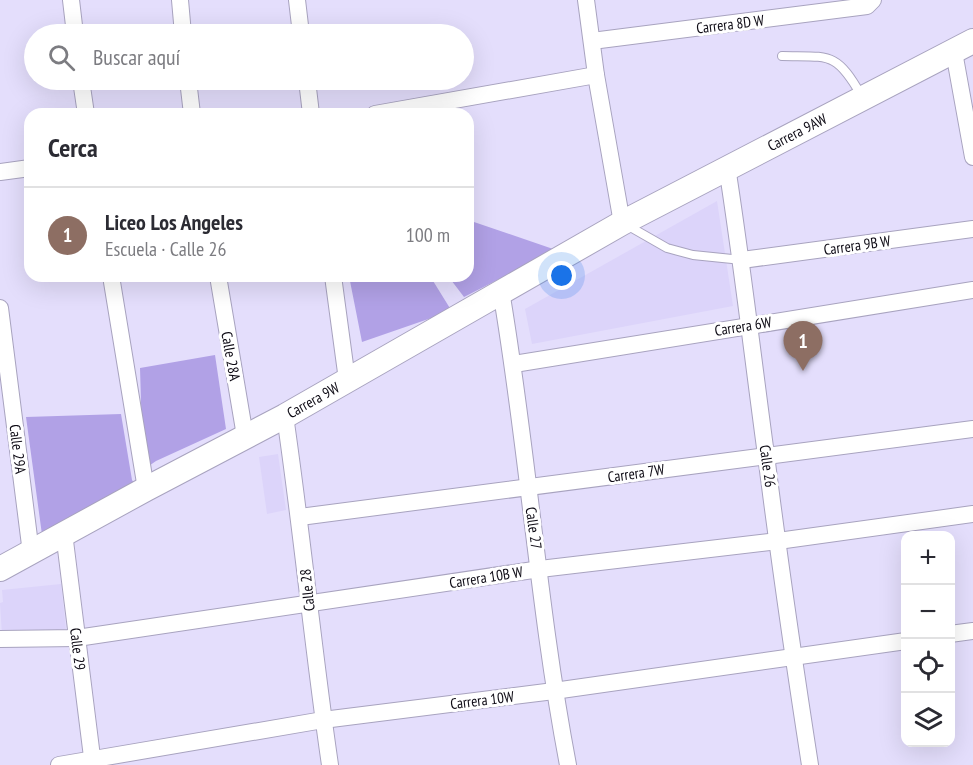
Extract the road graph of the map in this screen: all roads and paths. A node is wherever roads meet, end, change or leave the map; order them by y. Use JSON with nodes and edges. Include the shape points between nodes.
{"nodes":[{"id":1,"x":70,"y":0,"type":"edge"},
{"id":2,"x":180,"y":0,"type":"edge"},
{"id":3,"x":297,"y":0,"type":"edge"},
{"id":4,"x":586,"y":0,"type":"edge"},
{"id":5,"x":870,"y":3,"type":"edge"},
{"id":6,"x":74,"y":24,"type":"edge"},
{"id":7,"x":182,"y":24,"type":"edge"},
{"id":8,"x":300,"y":24,"type":"edge"},
{"id":9,"x":592,"y":41,"type":"junction"},
{"id":10,"x":964,"y":46,"type":"edge"},
{"id":11,"x":782,"y":56,"type":"dead end"},
{"id":12,"x":596,"y":75,"type":"junction"},
{"id":13,"x":82,"y":90,"type":"edge"},
{"id":14,"x":189,"y":90,"type":"edge"},
{"id":15,"x":308,"y":90,"type":"edge"},
{"id":16,"x":862,"y":98,"type":"junction"},
{"id":17,"x":85,"y":108,"type":"edge"},
{"id":18,"x":191,"y":108,"type":"edge"},
{"id":19,"x":310,"y":108,"type":"edge"},
{"id":20,"x":409,"y":108,"type":"edge"},
{"id":21,"x":973,"y":157,"type":"edge"},
{"id":22,"x":727,"y":167,"type":"junction"},
{"id":23,"x":24,"y":169,"type":"edge"},
{"id":24,"x":0,"y":172,"type":"edge"},
{"id":25,"x":622,"y":223,"type":"junction"},
{"id":26,"x":973,"y":229,"type":"edge"},
{"id":27,"x":742,"y":260,"type":"junction"},
{"id":28,"x":112,"y":282,"type":"edge"},
{"id":29,"x":219,"y":282,"type":"edge"},
{"id":30,"x":334,"y":282,"type":"edge"},
{"id":31,"x":973,"y":290,"type":"edge"},
{"id":32,"x":501,"y":291,"type":"junction"},
{"id":33,"x":0,"y":309,"type":"edge"},
{"id":34,"x":750,"y":325,"type":"junction"},
{"id":35,"x":514,"y":364,"type":"junction"},
{"id":36,"x":347,"y":380,"type":"junction"},
{"id":37,"x":285,"y":416,"type":"junction"},
{"id":38,"x":973,"y":429,"type":"edge"},
{"id":39,"x":244,"y":436,"type":"junction"},
{"id":40,"x":766,"y":456,"type":"junction"},
{"id":41,"x":528,"y":488,"type":"junction"},
{"id":42,"x":146,"y":489,"type":"junction"},
{"id":43,"x":973,"y":514,"type":"edge"},
{"id":44,"x":300,"y":517,"type":"junction"},
{"id":45,"x":64,"y":533,"type":"junction"},
{"id":46,"x":778,"y":541,"type":"junction"},
{"id":47,"x":31,"y":553,"type":"junction"},
{"id":48,"x":0,"y":569,"type":"edge"},
{"id":49,"x":540,"y":569,"type":"junction"},
{"id":50,"x":309,"y":604,"type":"junction"},
{"id":51,"x":973,"y":631,"type":"edge"},
{"id":52,"x":955,"y":633,"type":"edge"},
{"id":53,"x":76,"y":638,"type":"junction"},
{"id":54,"x":0,"y":639,"type":"edge"},
{"id":55,"x":901,"y":642,"type":"edge"},
{"id":56,"x":794,"y":657,"type":"junction"},
{"id":57,"x":554,"y":691,"type":"junction"},
{"id":58,"x":323,"y":720,"type":"junction"},
{"id":59,"x":92,"y":763,"type":"edge"},
{"id":60,"x":59,"y":765,"type":"edge"},
{"id":61,"x":330,"y":765,"type":"edge"},
{"id":62,"x":568,"y":765,"type":"edge"},
{"id":63,"x":810,"y":765,"type":"edge"}],
"edges":[{"from":1,"to":6,"type":"street"},
{"from":2,"to":7,"type":"street"},
{"from":3,"to":8,"type":"street"},
{"from":4,"to":9,"type":"street"},
{"from":5,"to":9,"type":"street","name":"Carrera 8D W"},
{"from":9,"to":12,"type":"street"},
{"from":10,"to":16,"type":"main road","name":"Carrera 9AW"},
{"from":10,"to":21,"type":"street"},
{"from":11,"to":16,"type":"lane","via":[[829,57],[848,72]]},
{"from":12,"to":20,"type":"street"},
{"from":12,"to":25,"type":"street"},
{"from":13,"to":17,"type":"street"},
{"from":14,"to":18,"type":"street"},
{"from":15,"to":19,"type":"street"},
{"from":16,"to":22,"type":"main road","name":"Carrera 9AW"},
{"from":22,"to":25,"type":"main road","name":"Carrera 9AW"},
{"from":22,"to":27,"type":"street","name":"Calle 26"},
{"from":23,"to":24,"type":"street"},
{"from":25,"to":27,"type":"lane","via":[[667,248]]},
{"from":25,"to":32,"type":"main road","name":"Carrera 9W"},
{"from":26,"to":27,"type":"street","name":"Carrera 9B W"},
{"from":27,"to":34,"type":"street","name":"Calle 26"},
{"from":28,"to":42,"type":"street"},
{"from":29,"to":39,"type":"street","name":"Calle 28A"},
{"from":30,"to":36,"type":"street"},
{"from":31,"to":34,"type":"street","name":"Carrera 6W"},
{"from":32,"to":35,"type":"street","name":"Calle 27"},
{"from":32,"to":36,"type":"main road","name":"Carrera 9W"},
{"from":33,"to":47,"type":"street","name":"Calle 29A"},
{"from":34,"to":35,"type":"street","name":"Carrera 6W"},
{"from":34,"to":40,"type":"street","name":"Calle 26"},
{"from":35,"to":41,"type":"street","name":"Calle 27"},
{"from":36,"to":37,"type":"main road","name":"Carrera 9W"},
{"from":37,"to":39,"type":"main road","name":"Carrera 9W"},
{"from":37,"to":44,"type":"street","name":"Calle 28"},
{"from":38,"to":40,"type":"street","name":"Carrera 7W"},
{"from":39,"to":42,"type":"main road","name":"Carrera 9W"},
{"from":40,"to":41,"type":"street","name":"Carrera 7W"},
{"from":40,"to":46,"type":"street","name":"Calle 26"},
{"from":41,"to":44,"type":"street","name":"Carrera 7W"},
{"from":41,"to":49,"type":"street","name":"Calle 27"},
{"from":42,"to":45,"type":"main road","name":"Carrera 9W"},
{"from":43,"to":46,"type":"street","name":"Carrera 10B W"},
{"from":44,"to":50,"type":"street","name":"Calle 28"},
{"from":45,"to":47,"type":"main road","name":"Carrera 9W"},
{"from":45,"to":53,"type":"street","name":"Calle 29"},
{"from":46,"to":49,"type":"street","name":"Carrera 10B W"},
{"from":46,"to":56,"type":"street","name":"Calle 26"},
{"from":47,"to":48,"type":"main road","name":"Carrera 9W"},
{"from":49,"to":50,"type":"street","name":"Carrera 10B W"},
{"from":49,"to":57,"type":"street","name":"Calle 27"},
{"from":50,"to":53,"type":"street","name":"Carrera 10B W"},
{"from":50,"to":58,"type":"street","name":"Calle 28"},
{"from":51,"to":52,"type":"street"},
{"from":53,"to":54,"type":"street","name":"Carrera 10B W"},
{"from":53,"to":59,"type":"street","name":"Calle 29"},
{"from":55,"to":56,"type":"street","name":"Carrera 10W"},
{"from":56,"to":57,"type":"street","name":"Carrera 10W"},
{"from":56,"to":63,"type":"street","name":"Calle 26"},
{"from":57,"to":58,"type":"street","name":"Carrera 10W"},
{"from":57,"to":62,"type":"street","name":"Calle 27"},
{"from":58,"to":59,"type":"street","name":"Carrera 10W"},
{"from":58,"to":61,"type":"street","name":"Calle 28"},
{"from":59,"to":60,"type":"street","name":"Carrera 10W"}]}
